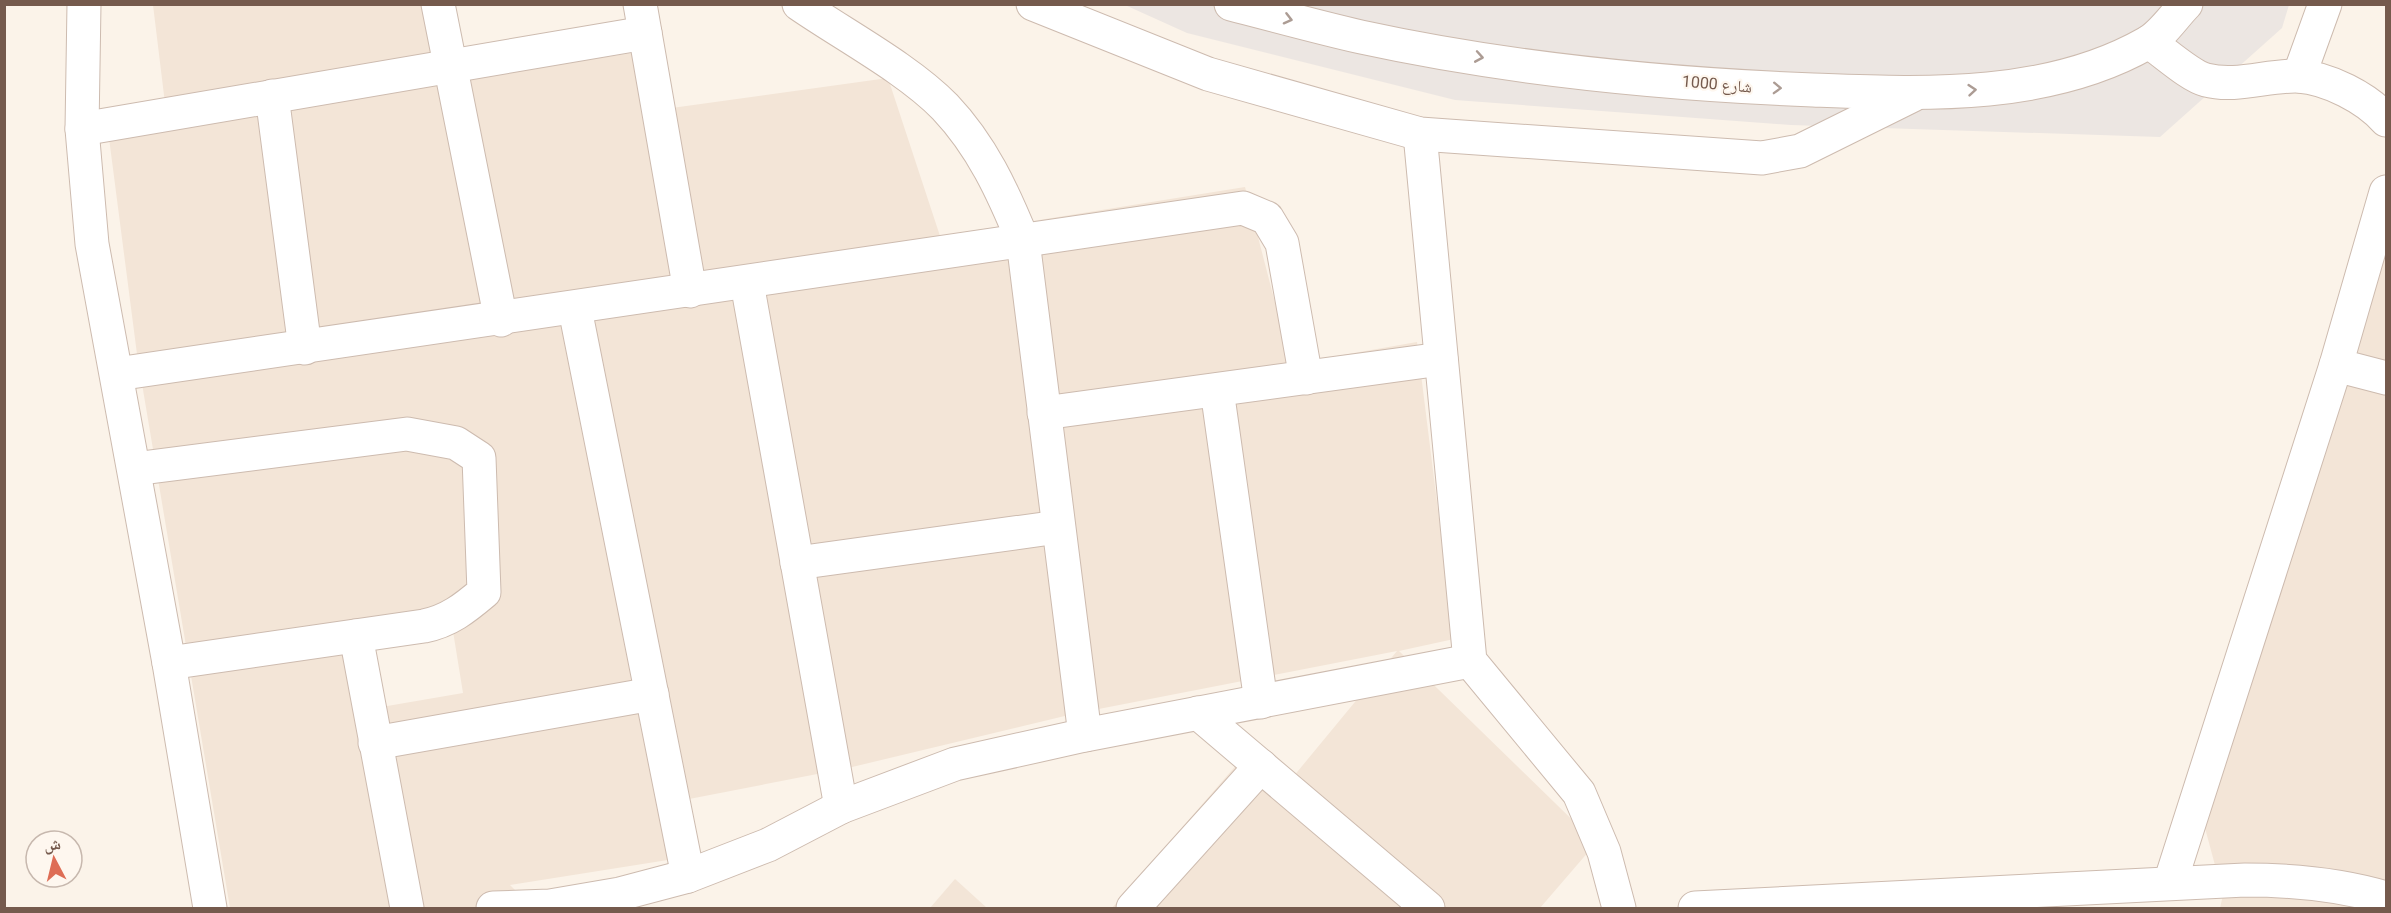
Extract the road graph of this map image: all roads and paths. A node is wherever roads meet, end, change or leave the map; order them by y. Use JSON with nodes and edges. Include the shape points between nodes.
{"nodes":[{"id":1,"x":84,"y":4,"type":"edge"},
{"id":2,"x":438,"y":4,"type":"edge"},
{"id":3,"x":799,"y":4,"type":"edge"},
{"id":4,"x":1033,"y":4,"type":"edge"},
{"id":5,"x":1231,"y":4,"type":"edge"},
{"id":6,"x":2186,"y":4,"type":"edge"},
{"id":7,"x":2325,"y":4,"type":"edge"},
{"id":8,"x":642,"y":19,"type":"edge"},
{"id":9,"x":2149,"y":42,"type":"junction"},
{"id":10,"x":449,"y":66,"type":"junction"},
{"id":11,"x":2299,"y":76,"type":"junction"},
{"id":12,"x":1916,"y":93,"type":"junction"},
{"id":13,"x":272,"y":96,"type":"junction"},
{"id":14,"x":2386,"y":120,"type":"edge"},
{"id":15,"x":82,"y":129,"type":"junction"},
{"id":16,"x":1419,"y":134,"type":"junction"},
{"id":17,"x":2386,"y":192,"type":"edge"},
{"id":18,"x":1023,"y":241,"type":"junction"},
{"id":19,"x":747,"y":283,"type":"junction"},
{"id":20,"x":690,"y":291,"type":"junction"},
{"id":21,"x":575,"y":309,"type":"junction"},
{"id":22,"x":501,"y":320,"type":"junction"},
{"id":23,"x":305,"y":348,"type":"junction"},
{"id":24,"x":1441,"y":359,"type":"junction"},
{"id":25,"x":2336,"y":365,"type":"junction"},
{"id":26,"x":117,"y":374,"type":"junction"},
{"id":27,"x":1306,"y":378,"type":"junction"},
{"id":28,"x":2386,"y":378,"type":"edge"},
{"id":29,"x":1217,"y":390,"type":"junction"},
{"id":30,"x":1044,"y":413,"type":"junction"},
{"id":31,"x":134,"y":469,"type":"junction"},
{"id":32,"x":1058,"y":527,"type":"junction"},
{"id":33,"x":797,"y":563,"type":"junction"},
{"id":34,"x":356,"y":636,"type":"junction"},
{"id":35,"x":1470,"y":661,"type":"junction"},
{"id":36,"x":169,"y":663,"type":"junction"},
{"id":37,"x":652,"y":694,"type":"junction"},
{"id":38,"x":1261,"y":702,"type":"junction"},
{"id":39,"x":1198,"y":713,"type":"junction"},
{"id":40,"x":1085,"y":735,"type":"junction"},
{"id":41,"x":375,"y":743,"type":"junction"},
{"id":42,"x":1261,"y":766,"type":"junction"},
{"id":43,"x":841,"y":807,"type":"junction"},
{"id":44,"x":688,"y":876,"type":"junction"},
{"id":45,"x":2186,"y":891,"type":"edge"},
{"id":46,"x":2385,"y":894,"type":"edge"},
{"id":47,"x":1937,"y":902,"type":"edge"},
{"id":48,"x":1148,"y":903,"type":"edge"},
{"id":49,"x":552,"y":907,"type":"edge"},
{"id":50,"x":210,"y":909,"type":"edge"},
{"id":51,"x":406,"y":909,"type":"edge"},
{"id":52,"x":493,"y":909,"type":"edge"},
{"id":53,"x":1428,"y":909,"type":"edge"},
{"id":54,"x":1619,"y":909,"type":"edge"},
{"id":55,"x":1695,"y":909,"type":"edge"}],
"edges":[{"from":1,"to":15,"type":"street"},
{"from":2,"to":10,"type":"street"},
{"from":3,"to":18,"type":"street","via":[[902,73],[944,107],[979,150],[1004,194]]},
{"from":4,"to":16,"type":"street","via":[[1208,74]]},
{"from":5,"to":12,"type":"street","name":"شارع 1000","one_way":true,"via":[[1362,37],[1522,65],[1739,87]]},
{"from":6,"to":9,"type":"street","name":"شارع 1000"},
{"from":7,"to":11,"type":"street"},
{"from":8,"to":10,"type":"street"},
{"from":8,"to":20,"type":"street"},
{"from":9,"to":11,"type":"street","via":[[2204,80],[2236,82]]},
{"from":12,"to":9,"type":"street","name":"شارع 1000","one_way":true,"via":[[2026,83],[2087,69]]},
{"from":10,"to":13,"type":"street"},
{"from":10,"to":22,"type":"street"},
{"from":11,"to":14,"type":"street","via":[[2331,84],[2364,101]]},
{"from":12,"to":16,"type":"street","via":[[1800,151],[1762,158]]},
{"from":13,"to":15,"type":"street"},
{"from":13,"to":23,"type":"street"},
{"from":15,"to":26,"type":"street","via":[[92,244]]},
{"from":16,"to":24,"type":"street"},
{"from":17,"to":25,"type":"street"},
{"from":18,"to":19,"type":"street"},
{"from":18,"to":27,"type":"street","via":[[1219,210],[1243,208],[1267,218],[1282,243]]},
{"from":18,"to":30,"type":"street"},
{"from":19,"to":20,"type":"street"},
{"from":19,"to":33,"type":"street"},
{"from":20,"to":21,"type":"street"},
{"from":21,"to":22,"type":"street"},
{"from":21,"to":37,"type":"street"},
{"from":22,"to":23,"type":"street"},
{"from":23,"to":26,"type":"street"},
{"from":24,"to":27,"type":"street"},
{"from":24,"to":35,"type":"street"},
{"from":25,"to":28,"type":"street"},
{"from":25,"to":45,"type":"street"},
{"from":26,"to":31,"type":"street"},
{"from":27,"to":29,"type":"street"},
{"from":29,"to":30,"type":"street"},
{"from":29,"to":38,"type":"street"},
{"from":30,"to":32,"type":"street"},
{"from":31,"to":34,"type":"street","via":[[407,434],[456,443],[479,458],[484,592],[444,622]]},
{"from":31,"to":36,"type":"street"},
{"from":32,"to":33,"type":"street"},
{"from":32,"to":40,"type":"street"},
{"from":33,"to":43,"type":"street"},
{"from":34,"to":36,"type":"street"},
{"from":34,"to":41,"type":"street"},
{"from":35,"to":38,"type":"street"},
{"from":35,"to":54,"type":"street","via":[[1579,793],[1604,852]]},
{"from":36,"to":50,"type":"street"},
{"from":37,"to":41,"type":"street"},
{"from":37,"to":44,"type":"street"},
{"from":38,"to":39,"type":"street"},
{"from":39,"to":40,"type":"street"},
{"from":39,"to":42,"type":"street"},
{"from":40,"to":43,"type":"street","via":[[955,765]]},
{"from":41,"to":51,"type":"street"},
{"from":42,"to":48,"type":"street"},
{"from":42,"to":53,"type":"street"},
{"from":43,"to":44,"type":"street","via":[[768,845]]},
{"from":44,"to":49,"type":"street"},
{"from":45,"to":46,"type":"street","via":[[2301,880]]},
{"from":45,"to":47,"type":"street"},
{"from":47,"to":55,"type":"street"},
{"from":49,"to":52,"type":"street"}]}
